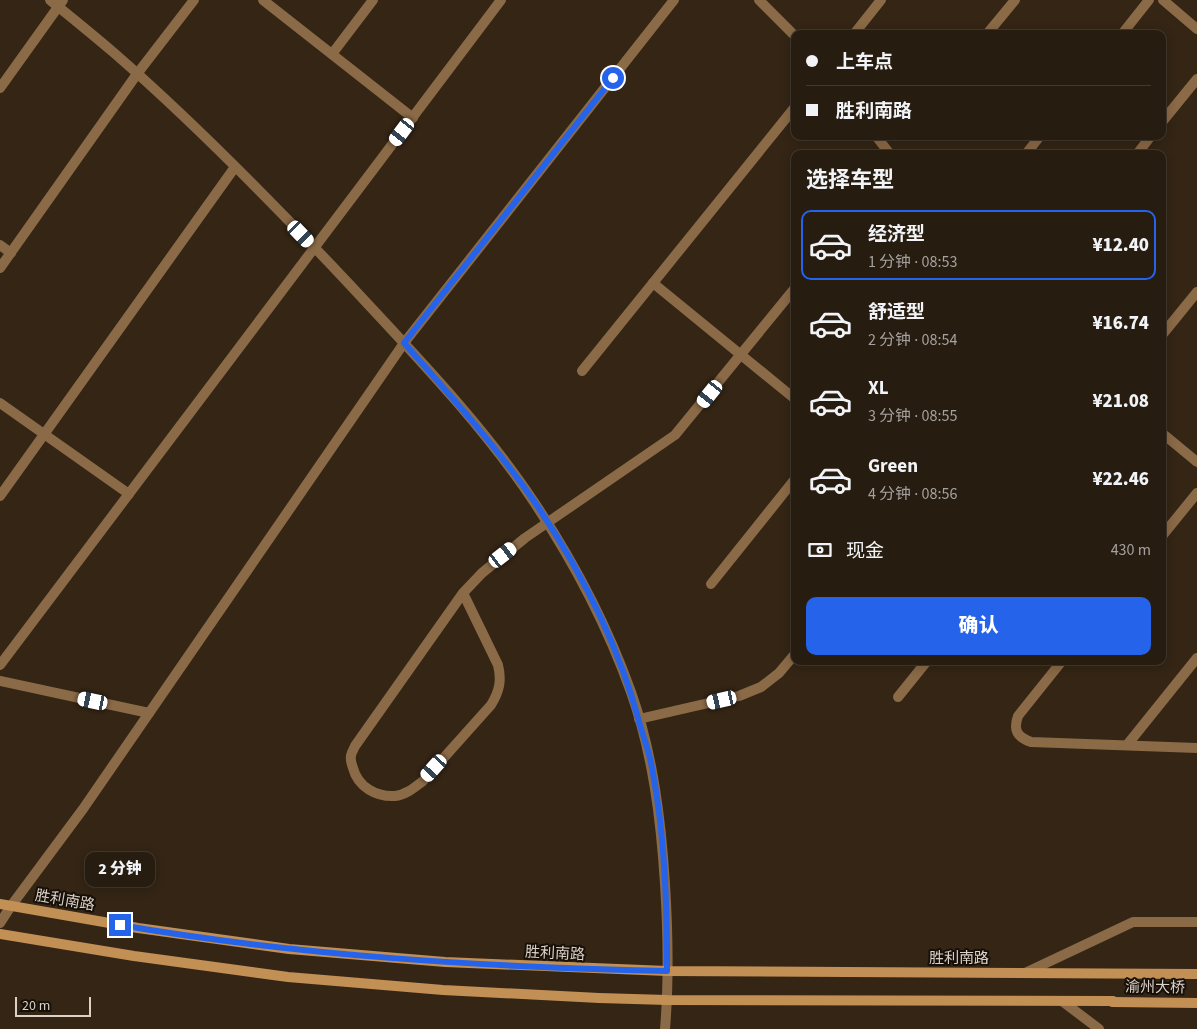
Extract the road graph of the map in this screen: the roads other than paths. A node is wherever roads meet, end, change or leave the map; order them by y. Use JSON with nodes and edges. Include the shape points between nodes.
{"nodes":[{"id":1,"x":194,"y":0,"type":"edge"},
{"id":2,"x":262,"y":0,"type":"edge"},
{"id":3,"x":373,"y":0,"type":"edge"},
{"id":4,"x":501,"y":0,"type":"edge"},
{"id":5,"x":674,"y":0,"type":"edge"},
{"id":6,"x":759,"y":0,"type":"edge"},
{"id":7,"x":881,"y":0,"type":"edge"},
{"id":8,"x":1014,"y":0,"type":"edge"},
{"id":9,"x":1149,"y":0,"type":"edge"},
{"id":10,"x":1162,"y":0,"type":"edge"},
{"id":11,"x":57,"y":2,"type":"edge"},
{"id":12,"x":1197,"y":29,"type":"edge"},
{"id":13,"x":857,"y":30,"type":"edge"},
{"id":14,"x":991,"y":30,"type":"edge"},
{"id":15,"x":1125,"y":30,"type":"edge"},
{"id":16,"x":791,"y":32,"type":"edge"},
{"id":17,"x":332,"y":54,"type":"junction"},
{"id":18,"x":137,"y":74,"type":"junction"},
{"id":19,"x":1197,"y":79,"type":"edge"},
{"id":20,"x":0,"y":88,"type":"edge"},
{"id":21,"x":791,"y":112,"type":"edge"},
{"id":22,"x":1166,"y":117,"type":"edge"},
{"id":23,"x":413,"y":118,"type":"junction"},
{"id":24,"x":1037,"y":140,"type":"edge"},
{"id":25,"x":1148,"y":140,"type":"edge"},
{"id":26,"x":1029,"y":150,"type":"edge"},
{"id":27,"x":1140,"y":150,"type":"edge"},
{"id":28,"x":234,"y":167,"type":"junction"},
{"id":29,"x":0,"y":245,"type":"edge"},
{"id":30,"x":314,"y":248,"type":"junction"},
{"id":31,"x":11,"y":253,"type":"junction"},
{"id":32,"x":0,"y":268,"type":"edge"},
{"id":33,"x":653,"y":283,"type":"junction"},
{"id":34,"x":1197,"y":292,"type":"edge"},
{"id":35,"x":791,"y":293,"type":"edge"},
{"id":36,"x":1166,"y":331,"type":"edge"},
{"id":37,"x":404,"y":343,"type":"junction"},
{"id":38,"x":741,"y":355,"type":"junction"},
{"id":39,"x":582,"y":371,"type":"dead end"},
{"id":40,"x":791,"y":396,"type":"edge"},
{"id":41,"x":0,"y":403,"type":"edge"},
{"id":42,"x":44,"y":434,"type":"junction"},
{"id":43,"x":1166,"y":436,"type":"edge"},
{"id":44,"x":1197,"y":462,"type":"edge"},
{"id":45,"x":791,"y":484,"type":"edge"},
{"id":46,"x":1197,"y":493,"type":"edge"},
{"id":47,"x":129,"y":494,"type":"junction"},
{"id":48,"x":0,"y":496,"type":"edge"},
{"id":49,"x":547,"y":522,"type":"junction"},
{"id":50,"x":1166,"y":531,"type":"edge"},
{"id":51,"x":711,"y":584,"type":"dead end"},
{"id":52,"x":463,"y":593,"type":"junction"},
{"id":53,"x":1197,"y":658,"type":"edge"},
{"id":54,"x":791,"y":659,"type":"edge"},
{"id":55,"x":0,"y":665,"type":"edge"},
{"id":56,"x":924,"y":665,"type":"edge"},
{"id":57,"x":1059,"y":665,"type":"edge"},
{"id":58,"x":0,"y":682,"type":"edge"},
{"id":59,"x":898,"y":697,"type":"dead end"},
{"id":60,"x":149,"y":713,"type":"junction"},
{"id":61,"x":639,"y":719,"type":"junction"},
{"id":62,"x":1127,"y":745,"type":"junction"},
{"id":63,"x":1197,"y":748,"type":"edge"},
{"id":64,"x":5,"y":905,"type":"edge"},
{"id":65,"x":1197,"y":922,"type":"edge"},
{"id":66,"x":0,"y":923,"type":"edge"},
{"id":67,"x":0,"y":934,"type":"edge"},
{"id":68,"x":667,"y":971,"type":"junction"},
{"id":69,"x":1026,"y":973,"type":"junction"},
{"id":70,"x":1113,"y":973,"type":"joint"},
{"id":71,"x":1197,"y":974,"type":"edge"},
{"id":72,"x":1062,"y":1001,"type":"junction"},
{"id":73,"x":1197,"y":1003,"type":"edge"},
{"id":74,"x":665,"y":1029,"type":"edge"},
{"id":75,"x":1099,"y":1029,"type":"edge"}],
"edges":[{"from":1,"to":18,"type":"street"},
{"from":2,"to":17,"type":"street"},
{"from":3,"to":17,"type":"street"},
{"from":4,"to":23,"type":"street"},
{"from":5,"to":37,"type":"street"},
{"from":6,"to":16,"type":"street"},
{"from":7,"to":13,"type":"street"},
{"from":8,"to":14,"type":"street"},
{"from":9,"to":15,"type":"street"},
{"from":10,"to":12,"type":"street"},
{"from":11,"to":18,"type":"street"},
{"from":11,"to":20,"type":"street"},
{"from":17,"to":23,"type":"street"},
{"from":18,"to":28,"type":"street"},
{"from":18,"to":31,"type":"street"},
{"from":19,"to":22,"type":"street"},
{"from":21,"to":33,"type":"street"},
{"from":23,"to":30,"type":"street"},
{"from":24,"to":26,"type":"street"},
{"from":25,"to":27,"type":"street"},
{"from":28,"to":30,"type":"street"},
{"from":28,"to":42,"type":"street"},
{"from":29,"to":31,"type":"street"},
{"from":30,"to":37,"type":"street"},
{"from":30,"to":47,"type":"street"},
{"from":31,"to":32,"type":"street"},
{"from":33,"to":38,"type":"street"},
{"from":33,"to":39,"type":"street"},
{"from":34,"to":36,"type":"street"},
{"from":35,"to":38,"type":"street"},
{"from":37,"to":49,"type":"street","via":[[491,444]]},
{"from":37,"to":60,"type":"street"},
{"from":38,"to":40,"type":"street"},
{"from":38,"to":49,"type":"street","via":[[675,435]]},
{"from":41,"to":42,"type":"street"},
{"from":42,"to":47,"type":"street"},
{"from":42,"to":48,"type":"street"},
{"from":43,"to":44,"type":"street"},
{"from":45,"to":51,"type":"street"},
{"from":46,"to":50,"type":"street"},
{"from":47,"to":55,"type":"street"},
{"from":49,"to":52,"type":"street","via":[[503,555]]},
{"from":49,"to":61,"type":"street","via":[[572,561],[605,626]]},
{"from":52,"to":52,"type":"street","via":[[355,746],[350,758],[353,771],[371,792],[397,796],[423,781],[497,696],[500,685],[498,666]]},
{"from":53,"to":62,"type":"street"},
{"from":54,"to":61,"type":"street","via":[[761,687],[739,696]]},
{"from":56,"to":59,"type":"street"},
{"from":57,"to":62,"type":"street","via":[[1018,716],[1015,724],[1022,739]]},
{"from":58,"to":60,"type":"street"},
{"from":60,"to":64,"type":"street","via":[[83,809]]},
{"from":61,"to":68,"type":"street","via":[[652,767],[662,844]]},
{"from":62,"to":63,"type":"street"},
{"from":64,"to":66,"type":"street"},
{"from":64,"to":68,"type":"main road","name":"胜利南路","via":[[289,949],[445,962]]},
{"from":65,"to":69,"type":"street","via":[[1133,922]]},
{"from":67,"to":72,"type":"main road","via":[[288,977],[443,990],[667,1000]]},
{"from":68,"to":69,"type":"main road","name":"胜利南路"},
{"from":68,"to":74,"type":"street"},
{"from":69,"to":70,"type":"main road","name":"胜利南路"},
{"from":70,"to":71,"type":"main road","name":"渝州大桥"},
{"from":72,"to":73,"type":"main road","name":"渝州大桥"},
{"from":72,"to":75,"type":"street"}]}
